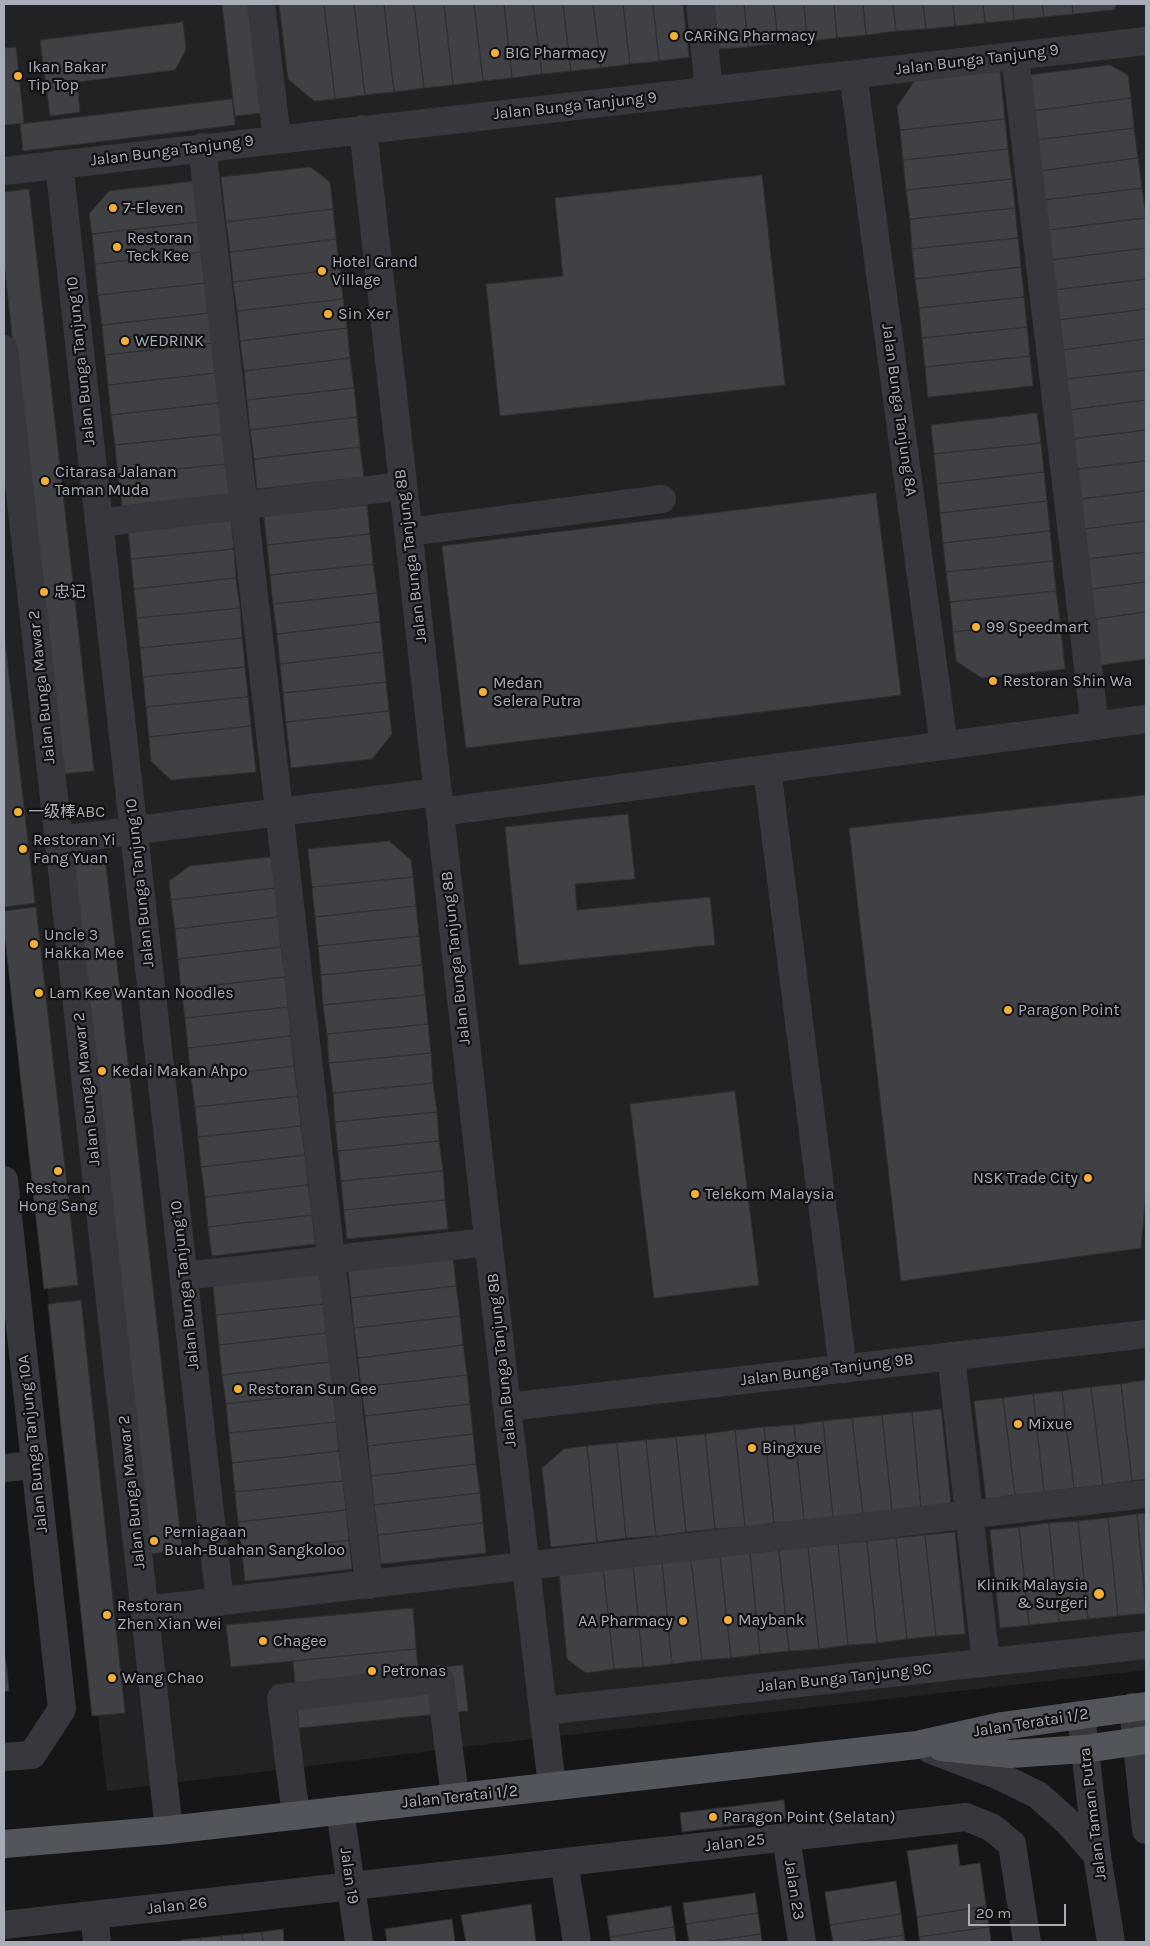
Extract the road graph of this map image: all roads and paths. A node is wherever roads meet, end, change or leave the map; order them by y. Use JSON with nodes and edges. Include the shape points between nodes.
{"nodes":[{"id":1,"x":261,"y":4,"type":"edge"},
{"id":2,"x":700,"y":4,"type":"edge"},
{"id":3,"x":1146,"y":41,"type":"edge"},
{"id":4,"x":1015,"y":56,"type":"junction"},
{"id":5,"x":853,"y":74,"type":"junction"},
{"id":6,"x":709,"y":90,"type":"junction"},
{"id":7,"x":363,"y":130,"type":"junction"},
{"id":8,"x":277,"y":139,"type":"junction"},
{"id":9,"x":202,"y":147,"type":"junction"},
{"id":10,"x":59,"y":164,"type":"junction"},
{"id":11,"x":4,"y":171,"type":"edge"},
{"id":12,"x":4,"y":349,"type":"edge"},
{"id":13,"x":403,"y":486,"type":"junction"},
{"id":14,"x":662,"y":499,"type":"dead end"},
{"id":15,"x":244,"y":505,"type":"junction"},
{"id":16,"x":99,"y":523,"type":"junction"},
{"id":17,"x":409,"y":532,"type":"junction"},
{"id":18,"x":1146,"y":719,"type":"edge"},
{"id":19,"x":1095,"y":726,"type":"junction"},
{"id":20,"x":944,"y":746,"type":"junction"},
{"id":21,"x":767,"y":769,"type":"junction"},
{"id":22,"x":439,"y":802,"type":"junction"},
{"id":23,"x":279,"y":812,"type":"junction"},
{"id":24,"x":134,"y":831,"type":"junction"},
{"id":25,"x":59,"y":840,"type":"junction"},
{"id":26,"x":4,"y":1180,"type":"edge"},
{"id":27,"x":488,"y":1242,"type":"junction"},
{"id":28,"x":331,"y":1259,"type":"junction"},
{"id":29,"x":184,"y":1276,"type":"junction"},
{"id":30,"x":1146,"y":1334,"type":"edge"},
{"id":31,"x":951,"y":1356,"type":"junction"},
{"id":32,"x":843,"y":1369,"type":"junction"},
{"id":33,"x":507,"y":1407,"type":"junction"},
{"id":34,"x":35,"y":1465,"type":"junction"},
{"id":35,"x":4,"y":1468,"type":"edge"},
{"id":36,"x":1146,"y":1494,"type":"edge"},
{"id":37,"x":969,"y":1516,"type":"junction"},
{"id":38,"x":525,"y":1567,"type":"junction"},
{"id":39,"x":368,"y":1585,"type":"junction"},
{"id":40,"x":220,"y":1602,"type":"junction"},
{"id":41,"x":145,"y":1610,"type":"junction"},
{"id":42,"x":1146,"y":1645,"type":"edge"},
{"id":43,"x":986,"y":1662,"type":"junction"},
{"id":44,"x":1140,"y":1706,"type":"edge"},
{"id":45,"x":543,"y":1711,"type":"junction"},
{"id":46,"x":1081,"y":1715,"type":"junction"},
{"id":47,"x":1141,"y":1741,"type":"edge"},
{"id":48,"x":917,"y":1745,"type":"junction"},
{"id":49,"x":1085,"y":1749,"type":"junction"},
{"id":50,"x":4,"y":1757,"type":"edge"},
{"id":51,"x":552,"y":1786,"type":"junction"},
{"id":52,"x":454,"y":1797,"type":"junction"},
{"id":53,"x":340,"y":1810,"type":"junction"},
{"id":54,"x":296,"y":1816,"type":"junction"},
{"id":55,"x":169,"y":1830,"type":"junction"},
{"id":56,"x":1146,"y":1830,"type":"edge"},
{"id":57,"x":786,"y":1837,"type":"junction"},
{"id":58,"x":4,"y":1844,"type":"edge"},
{"id":59,"x":1097,"y":1855,"type":"junction"},
{"id":60,"x":564,"y":1862,"type":"junction"},
{"id":61,"x":351,"y":1887,"type":"junction"},
{"id":62,"x":94,"y":1915,"type":"junction"},
{"id":63,"x":4,"y":1925,"type":"edge"},
{"id":64,"x":97,"y":1942,"type":"edge"},
{"id":65,"x":359,"y":1942,"type":"edge"},
{"id":66,"x":577,"y":1942,"type":"edge"},
{"id":67,"x":802,"y":1942,"type":"edge"},
{"id":68,"x":1028,"y":1942,"type":"edge"},
{"id":69,"x":1111,"y":1942,"type":"edge"}],
"edges":[{"from":1,"to":8,"type":"street"},
{"from":2,"to":6,"type":"street"},
{"from":3,"to":4,"type":"street","name":"Jalan Bunga Tanjung 9"},
{"from":4,"to":5,"type":"street","name":"Jalan Bunga Tanjung 9"},
{"from":4,"to":19,"type":"street"},
{"from":5,"to":6,"type":"street","name":"Jalan Bunga Tanjung 9"},
{"from":5,"to":20,"type":"street","name":"Jalan Bunga Tanjung 8A"},
{"from":6,"to":7,"type":"street","name":"Jalan Bunga Tanjung 9"},
{"from":7,"to":8,"type":"street","name":"Jalan Bunga Tanjung 9"},
{"from":7,"to":13,"type":"street","name":"Jalan Bunga Tanjung 8B"},
{"from":8,"to":9,"type":"street","name":"Jalan Bunga Tanjung 9"},
{"from":9,"to":10,"type":"street","name":"Jalan Bunga Tanjung 9"},
{"from":9,"to":15,"type":"street"},
{"from":10,"to":11,"type":"street","name":"Jalan Bunga Tanjung 9"},
{"from":10,"to":16,"type":"street","name":"Jalan Bunga Tanjung 10"},
{"from":12,"to":25,"type":"street","name":"Jalan Bunga Mawar 2"},
{"from":13,"to":15,"type":"street"},
{"from":13,"to":17,"type":"street","name":"Jalan Bunga Tanjung 8B"},
{"from":14,"to":17,"type":"street"},
{"from":15,"to":16,"type":"street"},
{"from":15,"to":23,"type":"street"},
{"from":16,"to":24,"type":"street","name":"Jalan Bunga Tanjung 10"},
{"from":17,"to":22,"type":"street","name":"Jalan Bunga Tanjung 8B"},
{"from":18,"to":19,"type":"street"},
{"from":19,"to":20,"type":"street"},
{"from":20,"to":21,"type":"street"},
{"from":21,"to":22,"type":"street"},
{"from":21,"to":32,"type":"street"},
{"from":22,"to":23,"type":"street"},
{"from":22,"to":27,"type":"street","name":"Jalan Bunga Tanjung 8B"},
{"from":23,"to":24,"type":"street"},
{"from":23,"to":28,"type":"street"},
{"from":24,"to":25,"type":"street"},
{"from":24,"to":29,"type":"street","name":"Jalan Bunga Tanjung 10"},
{"from":25,"to":41,"type":"street","name":"Jalan Bunga Mawar 2"},
{"from":26,"to":34,"type":"street","name":"Jalan Bunga Tanjung 10A"},
{"from":27,"to":28,"type":"street"},
{"from":27,"to":33,"type":"street","name":"Jalan Bunga Tanjung 8B"},
{"from":28,"to":29,"type":"street"},
{"from":28,"to":39,"type":"street"},
{"from":29,"to":40,"type":"street","name":"Jalan Bunga Tanjung 10"},
{"from":30,"to":31,"type":"street","name":"Jalan Bunga Tanjung 9B"},
{"from":31,"to":32,"type":"street","name":"Jalan Bunga Tanjung 9B"},
{"from":31,"to":37,"type":"street"},
{"from":32,"to":33,"type":"street","name":"Jalan Bunga Tanjung 9B"},
{"from":33,"to":38,"type":"street","name":"Jalan Bunga Tanjung 8B"},
{"from":34,"to":35,"type":"street"},
{"from":34,"to":50,"type":"street","name":"Jalan Bunga Tanjung 10A","via":[[62,1709],[32,1755]]},
{"from":36,"to":37,"type":"street"},
{"from":37,"to":38,"type":"street"},
{"from":37,"to":43,"type":"street"},
{"from":38,"to":39,"type":"street"},
{"from":38,"to":45,"type":"street","name":"Jalan Bunga Tanjung 8B"},
{"from":39,"to":40,"type":"street"},
{"from":40,"to":41,"type":"street"},
{"from":41,"to":55,"type":"street","name":"Jalan Bunga Mawar 2"},
{"from":42,"to":43,"type":"street","name":"Jalan Bunga Tanjung 9C"},
{"from":43,"to":45,"type":"street","name":"Jalan Bunga Tanjung 9C"},
{"from":44,"to":46,"type":"main road","name":"Jalan Teratai 1/2"},
{"from":44,"to":47,"type":"street"},
{"from":45,"to":51,"type":"street","name":"Jalan Bunga Tanjung 8B"},
{"from":46,"to":48,"type":"main road","name":"Jalan Teratai 1/2","via":[[1002,1726]]},
{"from":46,"to":49,"type":"street","name":"Jalan Taman Putra"},
{"from":47,"to":49,"type":"main road","name":"Jalan Teratai 1/2"},
{"from":47,"to":56,"type":"street"},
{"from":48,"to":49,"type":"main road","name":"Jalan Teratai 1/2","via":[[1010,1754]]},
{"from":48,"to":51,"type":"main road","name":"Jalan Teratai 1/2"},
{"from":48,"to":59,"type":"street","via":[[1038,1794]]},
{"from":49,"to":59,"type":"street","name":"Jalan Taman Putra"},
{"from":51,"to":52,"type":"main road","name":"Jalan Teratai 1/2"},
{"from":52,"to":53,"type":"main road","name":"Jalan Teratai 1/2"},
{"from":52,"to":54,"type":"street","via":[[440,1679],[281,1698]]},
{"from":53,"to":54,"type":"main road","name":"Jalan Teratai 1/2"},
{"from":53,"to":61,"type":"street","name":"Jalan 19"},
{"from":54,"to":55,"type":"main road","name":"Jalan Teratai 1/2"},
{"from":55,"to":58,"type":"main road","name":"Jalan Teratai 1/2"},
{"from":57,"to":60,"type":"street","name":"Jalan 25"},
{"from":57,"to":67,"type":"street","name":"Jalan 23"},
{"from":57,"to":68,"type":"street","name":"Jalan 25","via":[[966,1817],[991,1827],[1012,1844]]},
{"from":59,"to":69,"type":"street","name":"Jalan Taman Putra"},
{"from":60,"to":61,"type":"street","name":"Jalan 25"},
{"from":60,"to":66,"type":"street"},
{"from":61,"to":62,"type":"street","name":"Jalan 26"},
{"from":61,"to":65,"type":"street","name":"Jalan 19"},
{"from":62,"to":63,"type":"street","name":"Jalan 26"},
{"from":62,"to":64,"type":"street"}]}
